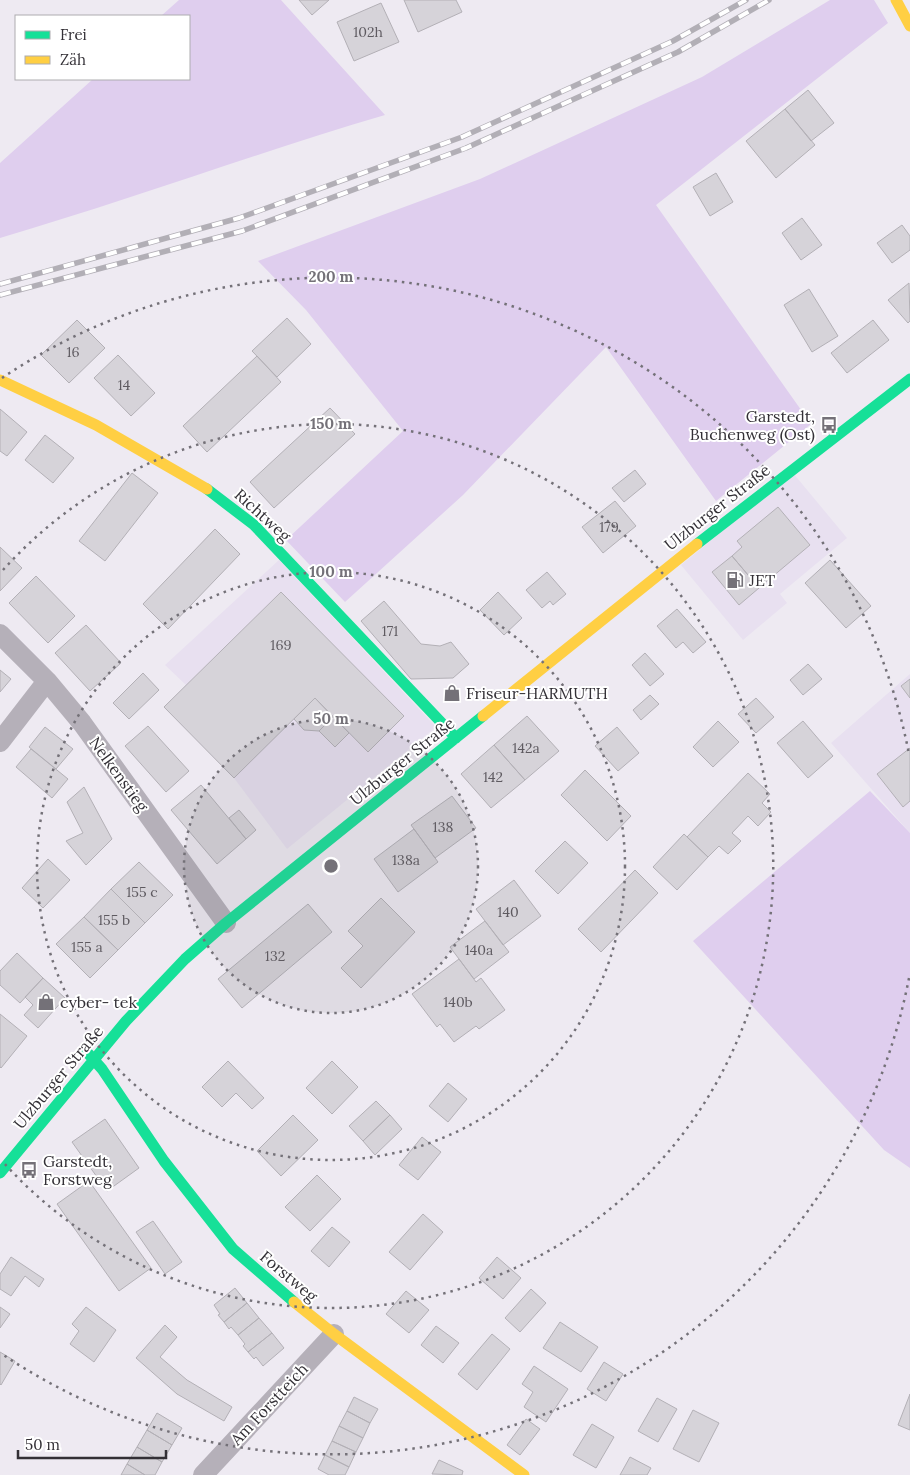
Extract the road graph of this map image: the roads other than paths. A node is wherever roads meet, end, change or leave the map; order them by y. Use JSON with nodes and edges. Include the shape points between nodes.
{"nodes":[{"id":1,"x":896,"y":0,"type":"edge"},
{"id":2,"x":910,"y":26,"type":"edge"},
{"id":3,"x":910,"y":379,"type":"edge"},
{"id":4,"x":0,"y":380,"type":"edge"},
{"id":5,"x":0,"y":634,"type":"edge"},
{"id":6,"x":47,"y":681,"type":"junction"},
{"id":7,"x":456,"y":738,"type":"junction"},
{"id":8,"x":0,"y":742,"type":"edge"},
{"id":9,"x":226,"y":923,"type":"junction"},
{"id":10,"x":85,"y":1050,"type":"dead end"},
{"id":11,"x":95,"y":1060,"type":"junction"},
{"id":12,"x":0,"y":1173,"type":"edge"},
{"id":13,"x":334,"y":1334,"type":"junction"},
{"id":14,"x":203,"y":1475,"type":"edge"},
{"id":15,"x":524,"y":1475,"type":"edge"}],
"edges":[{"from":1,"to":2,"type":"street"},
{"from":3,"to":7,"type":"street","name":"Ulzburger Straße","via":[[714,529]]},
{"from":4,"to":7,"type":"street","name":"Richtweg","via":[[96,425],[213,492],[254,525]]},
{"from":5,"to":6,"type":"street","name":"Nelkenstieg"},
{"from":6,"to":8,"type":"street"},
{"from":6,"to":9,"type":"street","name":"Nelkenstieg","via":[[103,752]]},
{"from":7,"to":9,"type":"street","name":"Ulzburger Straße"},
{"from":9,"to":11,"type":"street","name":"Ulzburger Straße","via":[[185,959],[132,1014]]},
{"from":10,"to":11,"type":"street","name":"Forstweg"},
{"from":11,"to":12,"type":"street","name":"Ulzburger Straße"},
{"from":11,"to":13,"type":"street","name":"Forstweg","via":[[164,1161],[233,1249]]},
{"from":13,"to":14,"type":"street","name":"Am Forstteich"},
{"from":13,"to":15,"type":"street","name":"Forstweg"}]}
